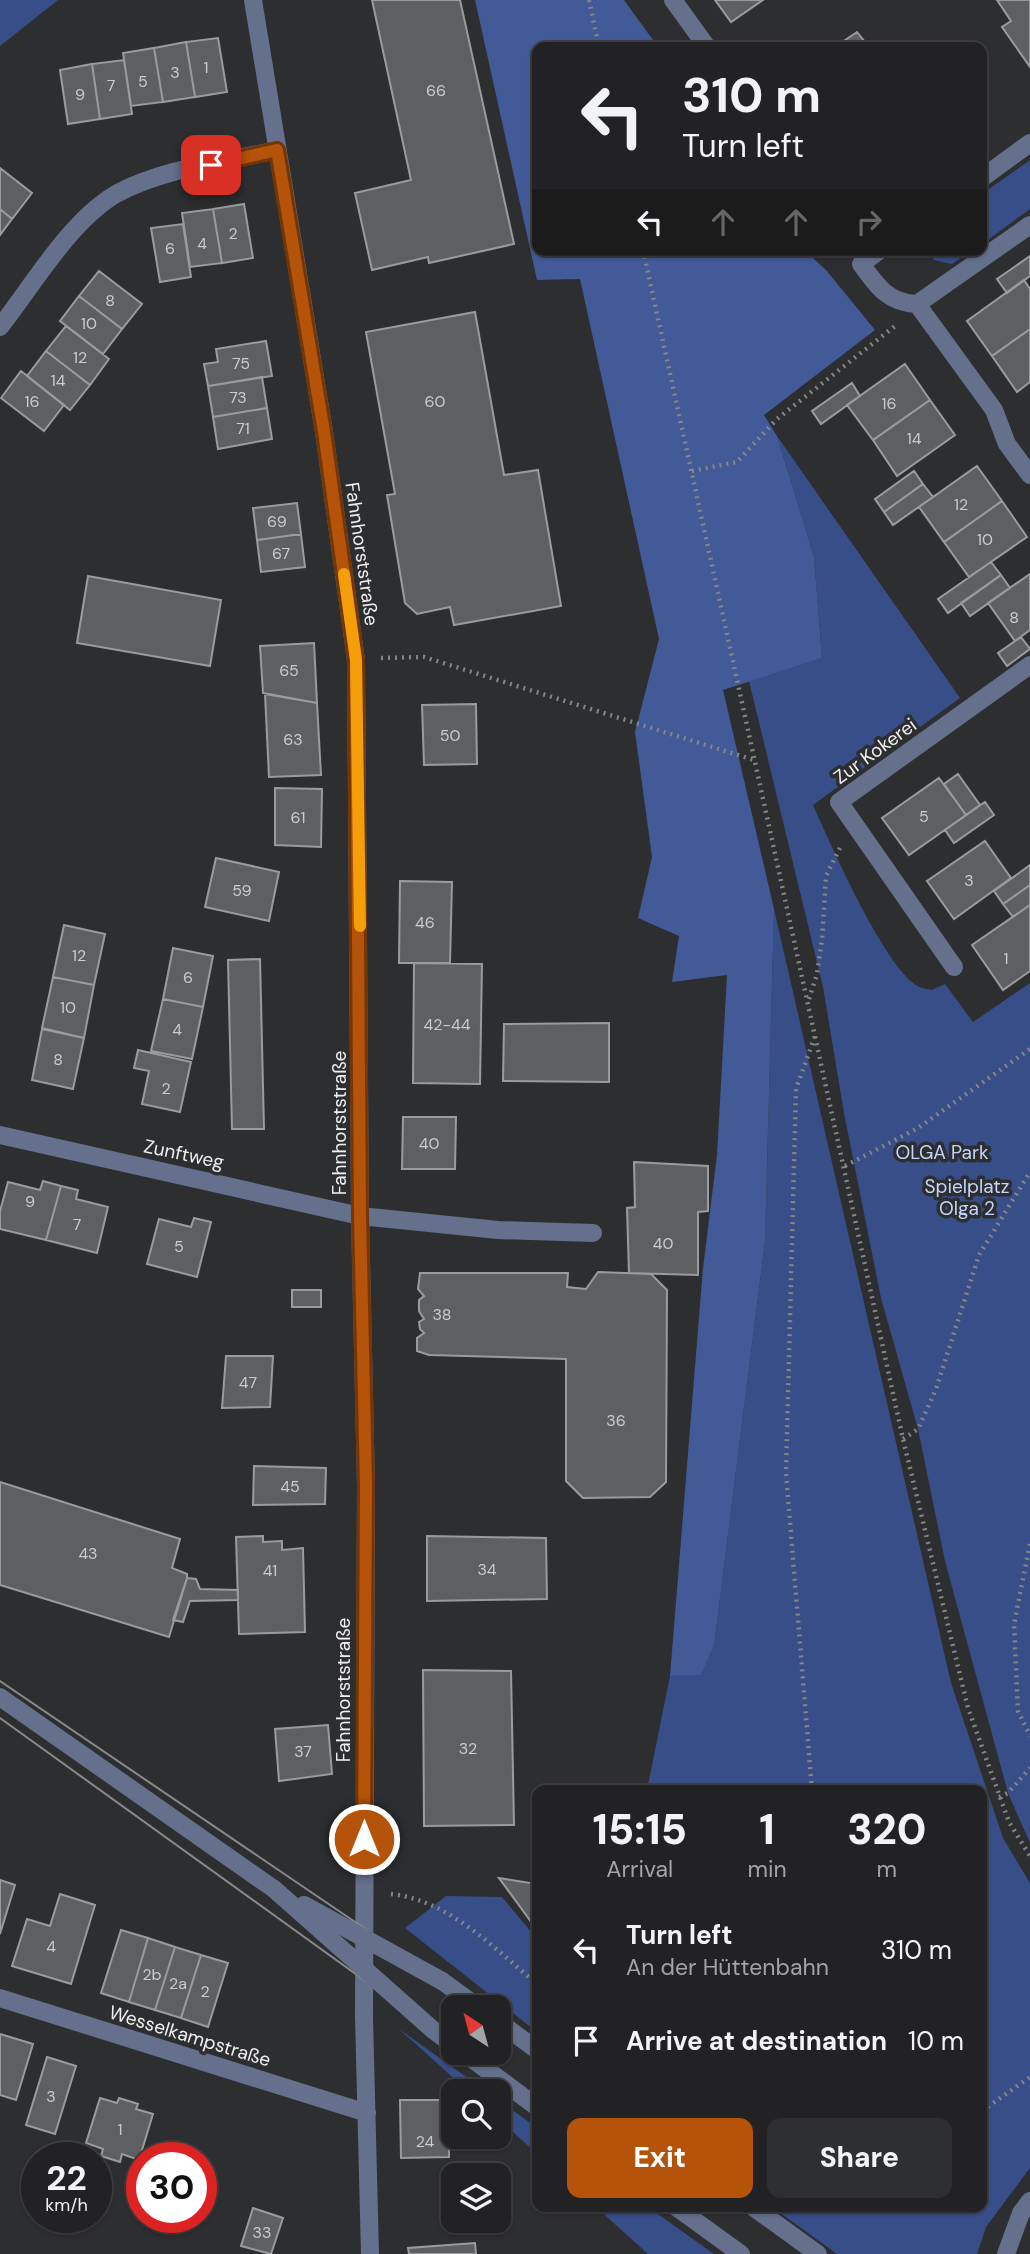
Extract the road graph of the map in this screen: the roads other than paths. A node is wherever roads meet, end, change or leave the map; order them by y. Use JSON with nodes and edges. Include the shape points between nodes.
{"nodes":[{"id":1,"x":253,"y":0,"type":"edge"},
{"id":2,"x":673,"y":0,"type":"edge"},
{"id":3,"x":703,"y":42,"type":"edge"},
{"id":4,"x":1030,"y":143,"type":"edge"},
{"id":5,"x":277,"y":150,"type":"junction"},
{"id":6,"x":987,"y":174,"type":"edge"},
{"id":7,"x":1030,"y":225,"type":"edge"},
{"id":8,"x":987,"y":255,"type":"edge"},
{"id":9,"x":986,"y":256,"type":"edge"},
{"id":10,"x":856,"y":257,"type":"edge"},
{"id":11,"x":917,"y":304,"type":"junction"},
{"id":12,"x":0,"y":327,"type":"edge"},
{"id":13,"x":1030,"y":475,"type":"edge"},
{"id":14,"x":1030,"y":665,"type":"edge"},
{"id":15,"x":954,"y":967,"type":"dead end"},
{"id":16,"x":0,"y":1135,"type":"edge"},
{"id":17,"x":360,"y":1216,"type":"junction"},
{"id":18,"x":593,"y":1233,"type":"dead end"},
{"id":19,"x":0,"y":1697,"type":"edge"},
{"id":20,"x":274,"y":1889,"type":"junction"},
{"id":21,"x":461,"y":1995,"type":"edge"},
{"id":22,"x":0,"y":1998,"type":"edge"},
{"id":23,"x":511,"y":2031,"type":"edge"},
{"id":24,"x":441,"y":2036,"type":"edge"},
{"id":25,"x":532,"y":2046,"type":"edge"},
{"id":26,"x":480,"y":2065,"type":"edge"},
{"id":27,"x":532,"y":2103,"type":"edge"},
{"id":28,"x":367,"y":2113,"type":"junction"},
{"id":29,"x":1030,"y":2201,"type":"edge"},
{"id":30,"x":683,"y":2212,"type":"edge"},
{"id":31,"x":760,"y":2212,"type":"edge"},
{"id":32,"x":370,"y":2254,"type":"edge"},
{"id":33,"x":741,"y":2254,"type":"edge"},
{"id":34,"x":818,"y":2254,"type":"edge"},
{"id":35,"x":1006,"y":2254,"type":"edge"}],
"edges":[{"from":1,"to":5,"type":"street","name":"Fahnhorststraße"},
{"from":2,"to":3,"type":"street"},
{"from":4,"to":6,"type":"street"},
{"from":5,"to":12,"type":"street","via":[[166,175],[116,195],[79,225]]},
{"from":5,"to":17,"type":"street","name":"Fahnhorststraße","via":[[356,660]]},
{"from":7,"to":8,"type":"street"},
{"from":9,"to":11,"type":"street"},
{"from":10,"to":11,"type":"street","via":[[889,298]]},
{"from":11,"to":13,"type":"street","via":[[994,410],[1007,444]]},
{"from":14,"to":15,"type":"street","name":"Zur Kokerei","via":[[839,802]]},
{"from":16,"to":17,"type":"street","name":"Zunftweg"},
{"from":17,"to":18,"type":"street","name":"Zunftweg","via":[[498,1230]]},
{"from":17,"to":28,"type":"street","name":"Fahnhorststraße","via":[[366,1485]]},
{"from":19,"to":20,"type":"street"},
{"from":20,"to":21,"type":"street","bridge":true},
{"from":20,"to":24,"type":"street","bridge":true},
{"from":22,"to":28,"type":"street","name":"Wesselkampstraße"},
{"from":23,"to":25,"type":"street"},
{"from":26,"to":27,"type":"street"},
{"from":28,"to":32,"type":"street","name":"Fahnhorststraße"},
{"from":29,"to":35,"type":"street","via":[[1020,2213]]},
{"from":30,"to":33,"type":"street"},
{"from":31,"to":34,"type":"street"}]}
